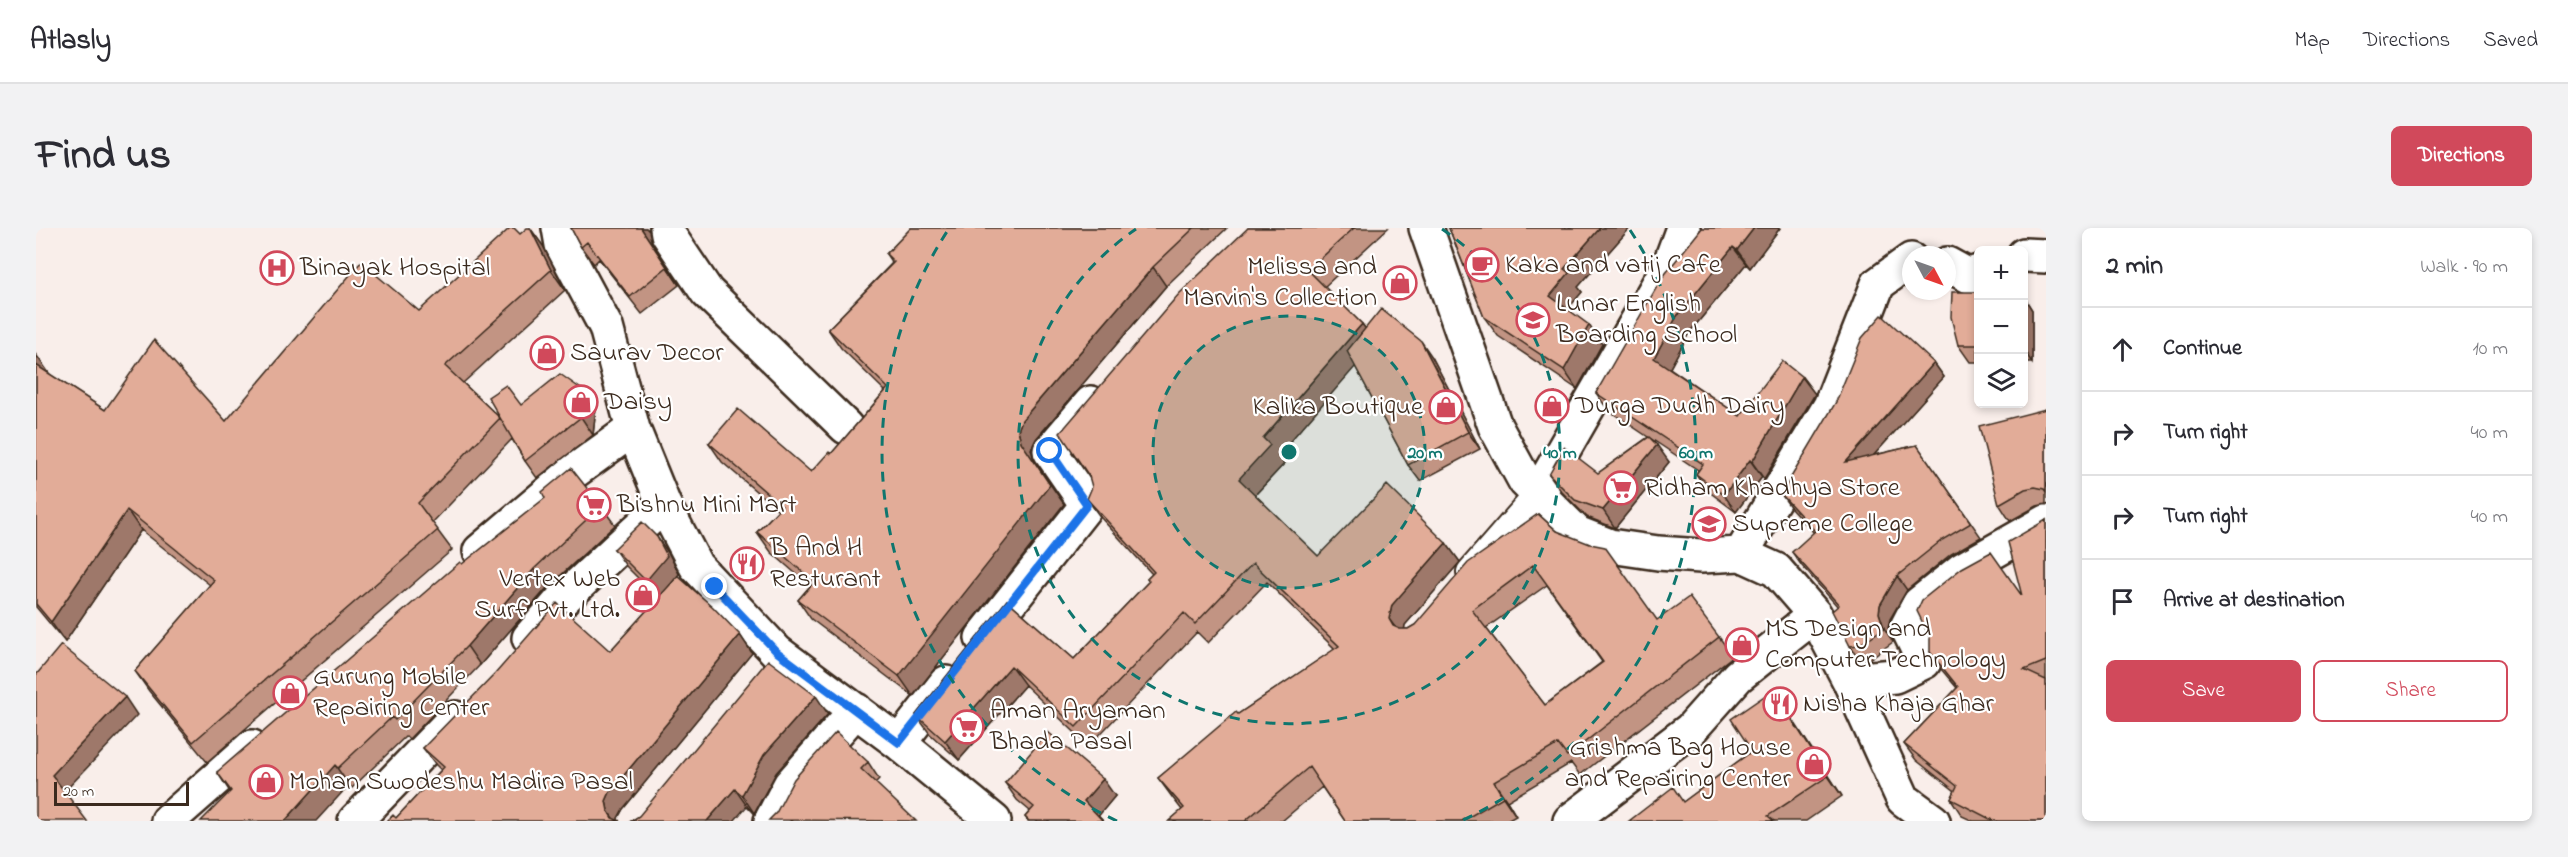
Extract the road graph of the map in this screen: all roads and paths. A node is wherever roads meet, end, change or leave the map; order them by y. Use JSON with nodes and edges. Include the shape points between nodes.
{"nodes":[{"id":1,"x":559,"y":228,"type":"edge"},
{"id":2,"x":667,"y":228,"type":"edge"},
{"id":3,"x":1426,"y":228,"type":"edge"},
{"id":4,"x":1683,"y":228,"type":"edge"},
{"id":5,"x":2028,"y":255,"type":"edge"},
{"id":6,"x":2046,"y":256,"type":"edge"},
{"id":7,"x":1902,"y":267,"type":"edge"},
{"id":8,"x":1956,"y":269,"type":"edge"},
{"id":9,"x":1974,"y":274,"type":"edge"},
{"id":10,"x":1113,"y":377,"type":"edge"},
{"id":11,"x":846,"y":427,"type":"dead end"},
{"id":12,"x":633,"y":429,"type":"junction"},
{"id":13,"x":1538,"y":494,"type":"junction"},
{"id":14,"x":664,"y":505,"type":"junction"},
{"id":15,"x":2046,"y":522,"type":"edge"},
{"id":16,"x":1741,"y":554,"type":"junction"},
{"id":17,"x":456,"y":572,"type":"edge"},
{"id":18,"x":1455,"y":590,"type":"edge"},
{"id":19,"x":1815,"y":615,"type":"junction"},
{"id":20,"x":777,"y":652,"type":"junction"},
{"id":21,"x":509,"y":661,"type":"edge"},
{"id":22,"x":755,"y":679,"type":"edge"},
{"id":23,"x":1849,"y":680,"type":"junction"},
{"id":24,"x":478,"y":694,"type":"edge"},
{"id":25,"x":856,"y":710,"type":"junction"},
{"id":26,"x":277,"y":725,"type":"edge"},
{"id":27,"x":899,"y":743,"type":"junction"},
{"id":28,"x":168,"y":821,"type":"edge"},
{"id":29,"x":355,"y":821,"type":"edge"},
{"id":30,"x":771,"y":821,"type":"edge"},
{"id":31,"x":994,"y":821,"type":"edge"},
{"id":32,"x":1570,"y":821,"type":"edge"},
{"id":33,"x":1932,"y":821,"type":"edge"}],
"edges":[{"from":1,"to":12,"type":"street","via":[[562,245],[606,327]]},
{"from":2,"to":11,"type":"street","via":[[707,292]]},
{"from":3,"to":13,"type":"street","via":[[1496,426],[1525,482]]},
{"from":4,"to":13,"type":"street","via":[[1669,266]]},
{"from":5,"to":6,"type":"street"},
{"from":7,"to":16,"type":"street","via":[[1878,284],[1830,406]]},
{"from":8,"to":9,"type":"street","via":[[1969,276]]},
{"from":10,"to":27,"type":"street","via":[[1050,451],[1087,505]]},
{"from":12,"to":14,"type":"street"},
{"from":12,"to":17,"type":"street","via":[[572,473]]},
{"from":13,"to":16,"type":"street","via":[[1577,533],[1610,546],[1690,555]]},
{"from":13,"to":18,"type":"lane"},
{"from":14,"to":20,"type":"street","via":[[696,566]]},
{"from":14,"to":21,"type":"street","via":[[560,602]]},
{"from":15,"to":23,"type":"street","via":[[1963,569],[1919,604],[1907,627],[1924,662],[1895,676]]},
{"from":16,"to":19,"type":"street","via":[[1776,570]]},
{"from":19,"to":23,"type":"street"},
{"from":19,"to":32,"type":"street","via":[[1738,676],[1690,730]]},
{"from":20,"to":22,"type":"street"},
{"from":20,"to":25,"type":"street"},
{"from":23,"to":33,"type":"street","via":[[1903,799]]},
{"from":24,"to":29,"type":"street"},
{"from":25,"to":27,"type":"street"},
{"from":25,"to":30,"type":"street","via":[[790,785]]},
{"from":26,"to":28,"type":"street"},
{"from":27,"to":31,"type":"street"}]}
